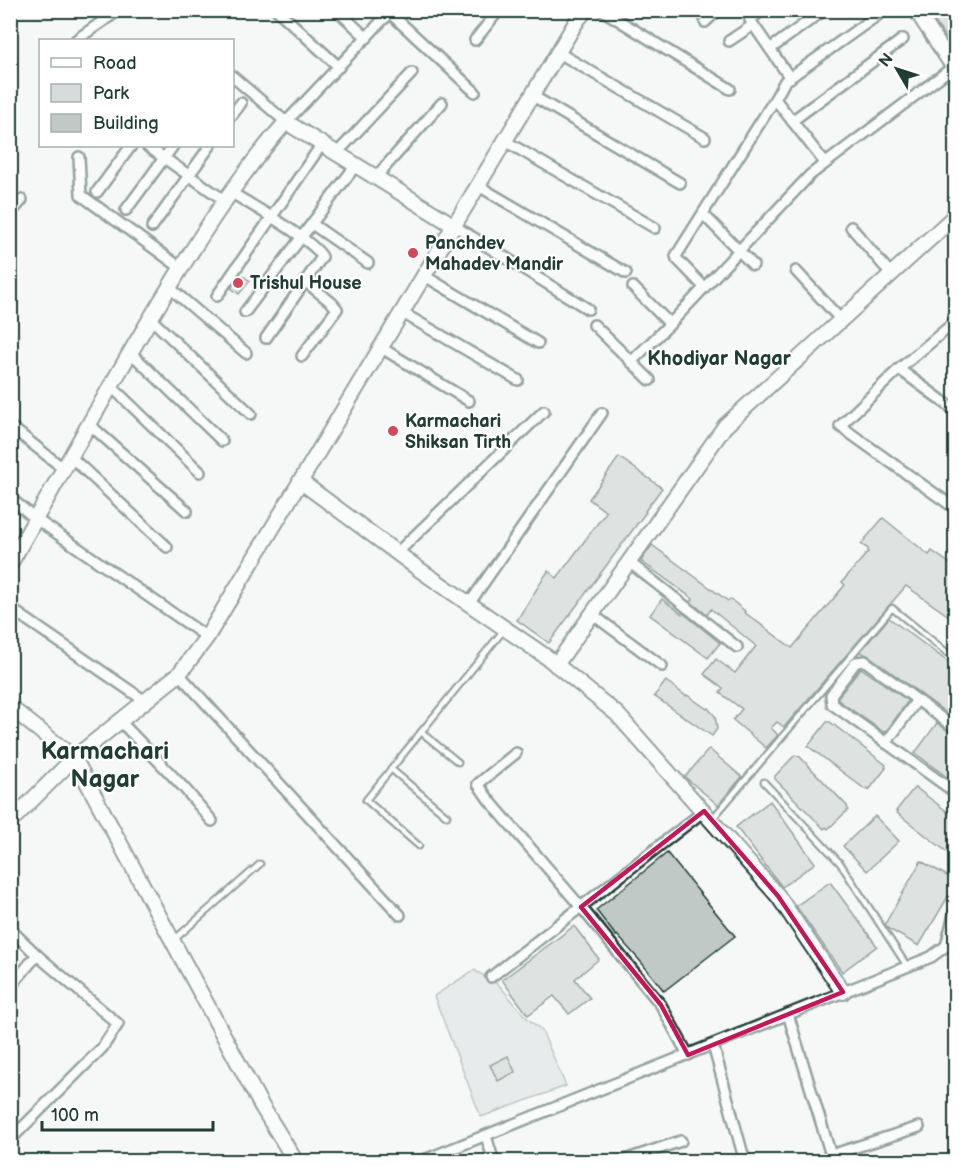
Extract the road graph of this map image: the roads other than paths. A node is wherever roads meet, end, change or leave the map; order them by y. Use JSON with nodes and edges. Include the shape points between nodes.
{"nodes":[{"id":1,"x":119,"y":10,"type":"edge"},
{"id":2,"x":277,"y":10,"type":"edge"},
{"id":3,"x":337,"y":10,"type":"edge"},
{"id":4,"x":376,"y":10,"type":"edge"},
{"id":5,"x":586,"y":10,"type":"edge"},
{"id":6,"x":602,"y":10,"type":"edge"},
{"id":7,"x":718,"y":10,"type":"edge"},
{"id":8,"x":762,"y":10,"type":"edge"},
{"id":9,"x":824,"y":10,"type":"edge"},
{"id":10,"x":916,"y":10,"type":"edge"},
{"id":11,"x":499,"y":11,"type":"edge"},
{"id":12,"x":882,"y":12,"type":"edge"},
{"id":13,"x":389,"y":14,"type":"edge"},
{"id":14,"x":705,"y":22,"type":"dead end"},
{"id":15,"x":753,"y":25,"type":"junction"},
{"id":16,"x":367,"y":38,"type":"junction"},
{"id":17,"x":77,"y":39,"type":"edge"},
{"id":18,"x":903,"y":39,"type":"dead end"},
{"id":19,"x":475,"y":40,"type":"dead end"},
{"id":20,"x":729,"y":41,"type":"dead end"},
{"id":21,"x":770,"y":49,"type":"junction"},
{"id":22,"x":559,"y":52,"type":"junction"},
{"id":23,"x":339,"y":67,"type":"junction"},
{"id":24,"x":954,"y":69,"type":"edge"},
{"id":25,"x":412,"y":73,"type":"dead end"},
{"id":26,"x":234,"y":78,"type":"edge"},
{"id":27,"x":790,"y":78,"type":"junction"},
{"id":28,"x":730,"y":89,"type":"dead end"},
{"id":29,"x":475,"y":92,"type":"dead end"},
{"id":30,"x":533,"y":96,"type":"junction"},
{"id":31,"x":775,"y":99,"type":"junction"},
{"id":32,"x":241,"y":103,"type":"dead end"},
{"id":33,"x":442,"y":103,"type":"dead end"},
{"id":34,"x":234,"y":112,"type":"edge"},
{"id":35,"x":792,"y":121,"type":"junction"},
{"id":36,"x":285,"y":122,"type":"junction"},
{"id":37,"x":705,"y":138,"type":"dead end"},
{"id":38,"x":505,"y":141,"type":"junction"},
{"id":39,"x":322,"y":144,"type":"junction"},
{"id":40,"x":130,"y":147,"type":"edge"},
{"id":41,"x":148,"y":147,"type":"edge"},
{"id":42,"x":172,"y":147,"type":"edge"},
{"id":43,"x":209,"y":147,"type":"edge"},
{"id":44,"x":337,"y":153,"type":"junction"},
{"id":45,"x":79,"y":157,"type":"dead end"},
{"id":46,"x":165,"y":158,"type":"junction"},
{"id":47,"x":825,"y":163,"type":"junction"},
{"id":48,"x":356,"y":165,"type":"junction"},
{"id":49,"x":189,"y":175,"type":"junction"},
{"id":50,"x":376,"y":177,"type":"junction"},
{"id":51,"x":680,"y":183,"type":"dead end"},
{"id":52,"x":477,"y":185,"type":"junction"},
{"id":53,"x":97,"y":192,"type":"dead end"},
{"id":54,"x":227,"y":196,"type":"junction"},
{"id":55,"x":22,"y":200,"type":"dead end"},
{"id":56,"x":126,"y":210,"type":"dead end"},
{"id":57,"x":10,"y":214,"type":"edge"},
{"id":58,"x":703,"y":214,"type":"junction"},
{"id":59,"x":956,"y":215,"type":"edge"},
{"id":60,"x":272,"y":218,"type":"junction"},
{"id":61,"x":312,"y":224,"type":"junction"},
{"id":62,"x":453,"y":225,"type":"junction"},
{"id":63,"x":152,"y":226,"type":"dead end"},
{"id":64,"x":851,"y":227,"type":"dead end"},
{"id":65,"x":655,"y":228,"type":"dead end"},
{"id":66,"x":301,"y":238,"type":"junction"},
{"id":67,"x":739,"y":250,"type":"junction"},
{"id":68,"x":368,"y":262,"type":"dead end"},
{"id":69,"x":753,"y":264,"type":"dead end"},
{"id":70,"x":181,"y":267,"type":"junction"},
{"id":71,"x":796,"y":271,"type":"dead end"},
{"id":72,"x":626,"y":273,"type":"dead end"},
{"id":73,"x":891,"y":274,"type":"junction"},
{"id":74,"x":423,"y":275,"type":"junction"},
{"id":75,"x":306,"y":282,"type":"junction"},
{"id":76,"x":169,"y":287,"type":"junction"},
{"id":77,"x":633,"y":287,"type":"dead end"},
{"id":78,"x":704,"y":287,"type":"junction"},
{"id":79,"x":217,"y":296,"type":"dead end"},
{"id":80,"x":588,"y":309,"type":"dead end"},
{"id":81,"x":245,"y":312,"type":"dead end"},
{"id":82,"x":401,"y":312,"type":"junction"},
{"id":83,"x":150,"y":318,"type":"junction"},
{"id":84,"x":841,"y":320,"type":"junction"},
{"id":85,"x":956,"y":321,"type":"edge"},
{"id":86,"x":670,"y":324,"type":"junction"},
{"id":87,"x":594,"y":325,"type":"dead end"},
{"id":88,"x":266,"y":338,"type":"dead end"},
{"id":89,"x":538,"y":343,"type":"dead end"},
{"id":90,"x":380,"y":347,"type":"junction"},
{"id":91,"x":130,"y":352,"type":"junction"},
{"id":92,"x":246,"y":353,"type":"dead end"},
{"id":93,"x":302,"y":356,"type":"dead end"},
{"id":94,"x":631,"y":362,"type":"junction"},
{"id":95,"x":899,"y":369,"type":"junction"},
{"id":96,"x":518,"y":380,"type":"dead end"},
{"id":97,"x":650,"y":380,"type":"dead end"},
{"id":98,"x":111,"y":386,"type":"junction"},
{"id":99,"x":469,"y":401,"type":"dead end"},
{"id":100,"x":544,"y":411,"type":"dead end"},
{"id":101,"x":956,"y":411,"type":"edge"},
{"id":102,"x":602,"y":412,"type":"dead end"},
{"id":103,"x":251,"y":414,"type":"dead end"},
{"id":104,"x":89,"y":424,"type":"junction"},
{"id":105,"x":10,"y":426,"type":"edge"},
{"id":106,"x":222,"y":441,"type":"dead end"},
{"id":107,"x":67,"y":463,"type":"junction"},
{"id":108,"x":200,"y":472,"type":"dead end"},
{"id":109,"x":300,"y":481,"type":"junction"},
{"id":110,"x":10,"y":498,"type":"edge"},
{"id":111,"x":956,"y":509,"type":"edge"},
{"id":112,"x":187,"y":511,"type":"dead end"},
{"id":113,"x":36,"y":519,"type":"junction"},
{"id":114,"x":167,"y":547,"type":"dead end"},
{"id":115,"x":398,"y":552,"type":"junction"},
{"id":116,"x":629,"y":562,"type":"junction"},
{"id":117,"x":10,"y":564,"type":"edge"},
{"id":118,"x":469,"y":604,"type":"junction"},
{"id":119,"x":10,"y":608,"type":"edge"},
{"id":120,"x":592,"y":614,"type":"junction"},
{"id":121,"x":505,"y":628,"type":"junction"},
{"id":122,"x":207,"y":637,"type":"junction"},
{"id":123,"x":737,"y":647,"type":"dead end"},
{"id":124,"x":956,"y":660,"type":"edge"},
{"id":125,"x":556,"y":665,"type":"junction"},
{"id":126,"x":662,"y":666,"type":"dead end"},
{"id":127,"x":179,"y":674,"type":"junction"},
{"id":128,"x":917,"y":700,"type":"junction"},
{"id":129,"x":145,"y":701,"type":"junction"},
{"id":130,"x":10,"y":707,"type":"edge"},
{"id":131,"x":120,"y":721,"type":"junction"},
{"id":132,"x":956,"y":729,"type":"edge"},
{"id":133,"x":421,"y":732,"type":"junction"},
{"id":134,"x":886,"y":743,"type":"junction"},
{"id":135,"x":516,"y":753,"type":"dead end"},
{"id":136,"x":74,"y":758,"type":"junction"},
{"id":137,"x":458,"y":762,"type":"dead end"},
{"id":138,"x":392,"y":769,"type":"junction"},
{"id":139,"x":764,"y":782,"type":"dead end"},
{"id":140,"x":956,"y":793,"type":"edge"},
{"id":141,"x":707,"y":815,"type":"junction"},
{"id":142,"x":447,"y":816,"type":"dead end"},
{"id":143,"x":11,"y":821,"type":"edge"},
{"id":144,"x":212,"y":821,"type":"dead end"},
{"id":145,"x":419,"y":846,"type":"dead end"},
{"id":146,"x":260,"y":864,"type":"dead end"},
{"id":147,"x":581,"y":907,"type":"junction"},
{"id":148,"x":956,"y":908,"type":"edge"},
{"id":149,"x":399,"y":915,"type":"dead end"},
{"id":150,"x":10,"y":929,"type":"edge"},
{"id":151,"x":173,"y":941,"type":"junction"},
{"id":152,"x":951,"y":945,"type":"edge"},
{"id":153,"x":37,"y":956,"type":"junction"},
{"id":154,"x":907,"y":966,"type":"junction"},
{"id":155,"x":491,"y":977,"type":"dead end"},
{"id":156,"x":10,"y":987,"type":"edge"},
{"id":157,"x":843,"y":992,"type":"junction"},
{"id":158,"x":788,"y":1014,"type":"junction"},
{"id":159,"x":713,"y":1045,"type":"junction"},
{"id":160,"x":688,"y":1054,"type":"junction"},
{"id":161,"x":919,"y":1126,"type":"dead end"},
{"id":162,"x":486,"y":1136,"type":"junction"},
{"id":163,"x":10,"y":1140,"type":"edge"},
{"id":164,"x":681,"y":1141,"type":"dead end"},
{"id":165,"x":832,"y":1158,"type":"edge"},
{"id":166,"x":296,"y":1161,"type":"edge"},
{"id":167,"x":418,"y":1161,"type":"edge"},
{"id":168,"x":494,"y":1161,"type":"edge"},
{"id":169,"x":619,"y":1161,"type":"edge"},
{"id":170,"x":745,"y":1161,"type":"edge"}],
"edges":[{"from":1,"to":17,"type":"street"},
{"from":2,"to":23,"type":"street"},
{"from":3,"to":16,"type":"street"},
{"from":4,"to":13,"type":"street"},
{"from":5,"to":22,"type":"street"},
{"from":6,"to":28,"type":"street"},
{"from":7,"to":14,"type":"street"},
{"from":8,"to":15,"type":"street","via":[[750,20]]},
{"from":9,"to":21,"type":"street"},
{"from":10,"to":24,"type":"street"},
{"from":11,"to":19,"type":"street"},
{"from":12,"to":27,"type":"street"},
{"from":13,"to":16,"type":"street"},
{"from":13,"to":29,"type":"street"},
{"from":15,"to":20,"type":"street"},
{"from":15,"to":21,"type":"street"},
{"from":16,"to":23,"type":"street"},
{"from":18,"to":35,"type":"street"},
{"from":21,"to":27,"type":"street"},
{"from":22,"to":30,"type":"street"},
{"from":22,"to":37,"type":"street"},
{"from":23,"to":36,"type":"street"},
{"from":24,"to":47,"type":"street"},
{"from":25,"to":44,"type":"street"},
{"from":26,"to":36,"type":"street"},
{"from":27,"to":31,"type":"street"},
{"from":30,"to":38,"type":"street"},
{"from":30,"to":51,"type":"street"},
{"from":31,"to":35,"type":"street"},
{"from":31,"to":58,"type":"street"},
{"from":32,"to":34,"type":"street"},
{"from":33,"to":50,"type":"street"},
{"from":35,"to":47,"type":"street"},
{"from":36,"to":39,"type":"street"},
{"from":36,"to":54,"type":"street"},
{"from":38,"to":52,"type":"street"},
{"from":38,"to":65,"type":"street"},
{"from":39,"to":44,"type":"street"},
{"from":39,"to":60,"type":"street"},
{"from":40,"to":53,"type":"street"},
{"from":41,"to":46,"type":"street"},
{"from":42,"to":46,"type":"street"},
{"from":43,"to":49,"type":"street"},
{"from":44,"to":48,"type":"street"},
{"from":45,"to":70,"type":"street","via":[[81,195]]},
{"from":46,"to":49,"type":"street"},
{"from":46,"to":56,"type":"street"},
{"from":47,"to":67,"type":"street"},
{"from":48,"to":50,"type":"street"},
{"from":48,"to":61,"type":"street"},
{"from":49,"to":54,"type":"street"},
{"from":49,"to":63,"type":"street"},
{"from":50,"to":62,"type":"street"},
{"from":52,"to":62,"type":"street"},
{"from":52,"to":72,"type":"street"},
{"from":54,"to":60,"type":"street"},
{"from":54,"to":70,"type":"street"},
{"from":55,"to":57,"type":"street"},
{"from":58,"to":67,"type":"street"},
{"from":58,"to":78,"type":"street","via":[[676,256]]},
{"from":59,"to":73,"type":"street"},
{"from":60,"to":66,"type":"street"},
{"from":60,"to":79,"type":"street"},
{"from":61,"to":66,"type":"street"},
{"from":61,"to":68,"type":"street"},
{"from":62,"to":74,"type":"street"},
{"from":62,"to":80,"type":"street"},
{"from":64,"to":73,"type":"street"},
{"from":66,"to":75,"type":"street","via":[[322,257]]},
{"from":66,"to":81,"type":"street"},
{"from":67,"to":69,"type":"street"},
{"from":67,"to":78,"type":"street"},
{"from":70,"to":76,"type":"street"},
{"from":71,"to":84,"type":"street"},
{"from":73,"to":84,"type":"street"},
{"from":74,"to":82,"type":"street"},
{"from":74,"to":89,"type":"street"},
{"from":75,"to":88,"type":"street"},
{"from":75,"to":93,"type":"street","via":[[337,309]]},
{"from":76,"to":83,"type":"street"},
{"from":76,"to":92,"type":"street"},
{"from":77,"to":86,"type":"street"},
{"from":78,"to":86,"type":"street"},
{"from":82,"to":90,"type":"street"},
{"from":82,"to":96,"type":"street"},
{"from":83,"to":91,"type":"street"},
{"from":83,"to":103,"type":"street"},
{"from":84,"to":116,"type":"street","via":[[725,426]]},
{"from":85,"to":95,"type":"street"},
{"from":86,"to":94,"type":"street"},
{"from":87,"to":94,"type":"street"},
{"from":90,"to":99,"type":"street"},
{"from":90,"to":109,"type":"street"},
{"from":91,"to":98,"type":"street"},
{"from":91,"to":106,"type":"street"},
{"from":94,"to":97,"type":"street"},
{"from":95,"to":101,"type":"street"},
{"from":95,"to":111,"type":"street","via":[[840,426]]},
{"from":98,"to":104,"type":"street"},
{"from":98,"to":108,"type":"street"},
{"from":100,"to":115,"type":"street"},
{"from":102,"to":118,"type":"street"},
{"from":104,"to":107,"type":"street"},
{"from":104,"to":112,"type":"street"},
{"from":105,"to":107,"type":"street"},
{"from":107,"to":113,"type":"street"},
{"from":107,"to":114,"type":"street"},
{"from":109,"to":115,"type":"street"},
{"from":109,"to":122,"type":"street"},
{"from":110,"to":113,"type":"street"},
{"from":113,"to":117,"type":"street"},
{"from":113,"to":122,"type":"street"},
{"from":115,"to":118,"type":"street"},
{"from":116,"to":120,"type":"street"},
{"from":116,"to":123,"type":"street"},
{"from":118,"to":121,"type":"street"},
{"from":119,"to":129,"type":"street"},
{"from":120,"to":125,"type":"street"},
{"from":120,"to":126,"type":"street"},
{"from":121,"to":125,"type":"street"},
{"from":121,"to":133,"type":"lane"},
{"from":122,"to":127,"type":"street"},
{"from":124,"to":141,"type":"lane","via":[[892,608]]},
{"from":125,"to":141,"type":"street","via":[[617,714]]},
{"from":127,"to":129,"type":"street"},
{"from":127,"to":149,"type":"street"},
{"from":128,"to":132,"type":"street"},
{"from":128,"to":134,"type":"street"},
{"from":128,"to":134,"type":"street","via":[[865,661],[856,662],[831,695],[831,704]]},
{"from":129,"to":131,"type":"street"},
{"from":130,"to":136,"type":"street"},
{"from":131,"to":136,"type":"street"},
{"from":131,"to":144,"type":"street"},
{"from":133,"to":137,"type":"lane"},
{"from":133,"to":138,"type":"lane"},
{"from":134,"to":140,"type":"street"},
{"from":135,"to":147,"type":"street","via":[[478,784]]},
{"from":136,"to":143,"type":"street"},
{"from":136,"to":151,"type":"street"},
{"from":138,"to":142,"type":"lane"},
{"from":138,"to":145,"type":"lane","via":[[366,800]]},
{"from":139,"to":154,"type":"lane","via":[[840,863]]},
{"from":141,"to":147,"type":"street"},
{"from":141,"to":157,"type":"street","via":[[778,896]]},
{"from":146,"to":151,"type":"lane"},
{"from":147,"to":155,"type":"street"},
{"from":147,"to":160,"type":"street","via":[[661,1005]]},
{"from":148,"to":152,"type":"street"},
{"from":150,"to":153,"type":"street"},
{"from":151,"to":166,"type":"street","via":[[261,1105]]},
{"from":152,"to":154,"type":"street"},
{"from":153,"to":156,"type":"street"},
{"from":153,"to":163,"type":"street","via":[[117,1024],[102,1048]]},
{"from":154,"to":157,"type":"street"},
{"from":157,"to":158,"type":"street"},
{"from":158,"to":159,"type":"street"},
{"from":158,"to":165,"type":"street"},
{"from":159,"to":160,"type":"street"},
{"from":159,"to":170,"type":"street"},
{"from":160,"to":162,"type":"street"},
{"from":161,"to":165,"type":"street"},
{"from":162,"to":167,"type":"street"},
{"from":162,"to":168,"type":"street"},
{"from":164,"to":169,"type":"street"}]}
